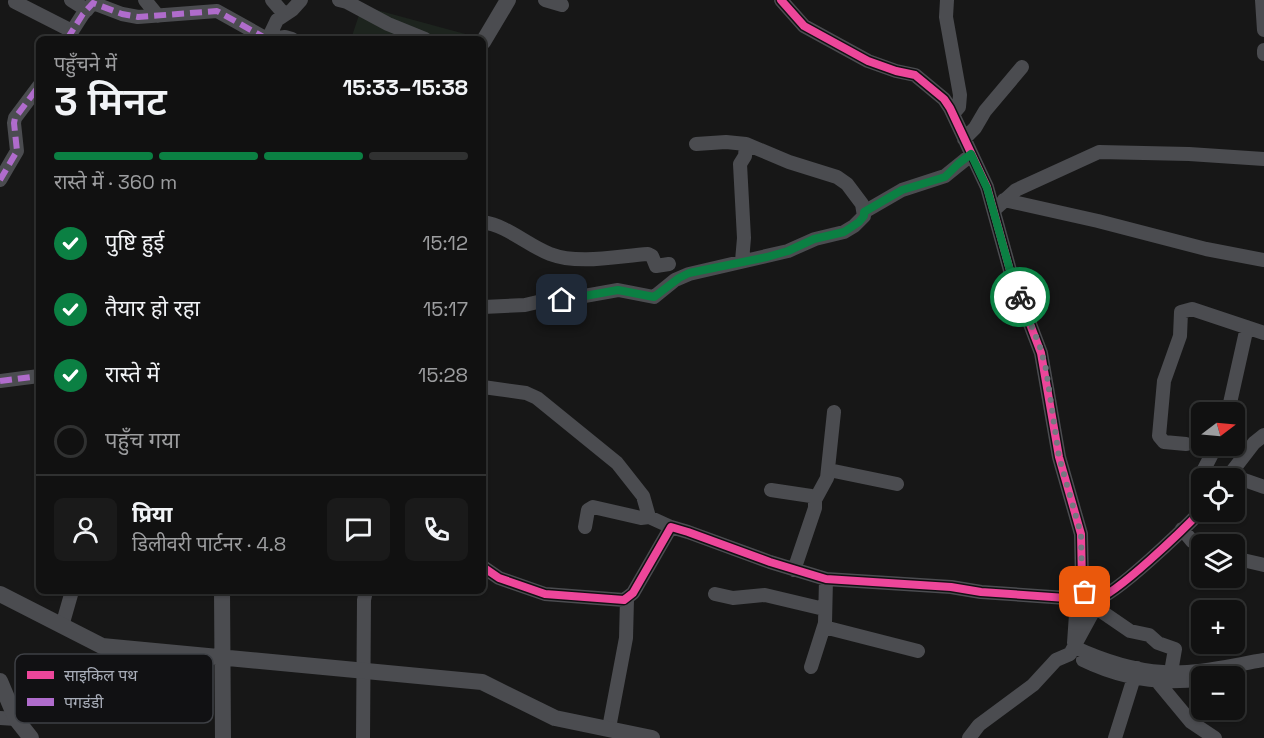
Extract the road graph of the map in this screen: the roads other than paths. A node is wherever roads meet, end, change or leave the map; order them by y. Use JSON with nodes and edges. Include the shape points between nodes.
{"nodes":[{"id":1,"x":71,"y":0,"type":"edge"},
{"id":2,"x":145,"y":0,"type":"edge"},
{"id":3,"x":272,"y":0,"type":"edge"},
{"id":4,"x":301,"y":0,"type":"edge"},
{"id":5,"x":339,"y":0,"type":"edge"},
{"id":6,"x":508,"y":0,"type":"edge"},
{"id":7,"x":545,"y":0,"type":"edge"},
{"id":8,"x":782,"y":0,"type":"edge"},
{"id":9,"x":947,"y":0,"type":"edge"},
{"id":10,"x":1262,"y":0,"type":"edge"},
{"id":11,"x":15,"y":2,"type":"dead end"},
{"id":12,"x":91,"y":4,"type":"edge"},
{"id":13,"x":562,"y":5,"type":"dead end"},
{"id":14,"x":284,"y":14,"type":"junction"},
{"id":15,"x":158,"y":16,"type":"junction"},
{"id":16,"x":1264,"y":30,"type":"edge"},
{"id":17,"x":69,"y":35,"type":"edge"},
{"id":18,"x":262,"y":36,"type":"edge"},
{"id":19,"x":266,"y":36,"type":"edge"},
{"id":20,"x":418,"y":36,"type":"edge"},
{"id":21,"x":486,"y":37,"type":"edge"},
{"id":22,"x":1023,"y":68,"type":"dead end"},
{"id":23,"x":36,"y":90,"type":"edge"},
{"id":24,"x":953,"y":114,"type":"junction"},
{"id":25,"x":964,"y":139,"type":"junction"},
{"id":26,"x":696,"y":144,"type":"dead end"},
{"id":27,"x":746,"y":144,"type":"junction"},
{"id":28,"x":971,"y":154,"type":"junction"},
{"id":29,"x":1264,"y":159,"type":"edge"},
{"id":30,"x":0,"y":180,"type":"edge"},
{"id":31,"x":999,"y":205,"type":"junction"},
{"id":32,"x":864,"y":212,"type":"junction"},
{"id":33,"x":486,"y":223,"type":"edge"},
{"id":34,"x":1264,"y":260,"type":"edge"},
{"id":35,"x":742,"y":261,"type":"junction"},
{"id":36,"x":669,"y":264,"type":"dead end"},
{"id":37,"x":486,"y":307,"type":"edge"},
{"id":38,"x":1247,"y":327,"type":"junction"},
{"id":39,"x":1264,"y":333,"type":"edge"},
{"id":40,"x":36,"y":376,"type":"edge"},
{"id":41,"x":0,"y":381,"type":"edge"},
{"id":42,"x":486,"y":387,"type":"edge"},
{"id":43,"x":1230,"y":402,"type":"edge"},
{"id":44,"x":834,"y":412,"type":"dead end"},
{"id":45,"x":1264,"y":435,"type":"edge"},
{"id":46,"x":1186,"y":444,"type":"dead end"},
{"id":47,"x":1235,"y":468,"type":"edge"},
{"id":48,"x":829,"y":470,"type":"junction"},
{"id":49,"x":1245,"y":482,"type":"edge"},
{"id":50,"x":897,"y":484,"type":"dead end"},
{"id":51,"x":1264,"y":488,"type":"edge"},
{"id":52,"x":771,"y":490,"type":"dead end"},
{"id":53,"x":815,"y":500,"type":"junction"},
{"id":54,"x":649,"y":517,"type":"junction"},
{"id":55,"x":1191,"y":520,"type":"edge"},
{"id":56,"x":585,"y":527,"type":"dead end"},
{"id":57,"x":671,"y":527,"type":"junction"},
{"id":58,"x":1182,"y":529,"type":"junction"},
{"id":59,"x":1191,"y":540,"type":"edge"},
{"id":60,"x":1245,"y":561,"type":"edge"},
{"id":61,"x":1264,"y":565,"type":"edge"},
{"id":62,"x":486,"y":569,"type":"edge"},
{"id":63,"x":794,"y":570,"type":"junction"},
{"id":64,"x":826,"y":579,"type":"junction"},
{"id":65,"x":0,"y":594,"type":"edge"},
{"id":66,"x":71,"y":594,"type":"edge"},
{"id":67,"x":222,"y":594,"type":"edge"},
{"id":68,"x":366,"y":594,"type":"edge"},
{"id":69,"x":715,"y":594,"type":"dead end"},
{"id":70,"x":627,"y":599,"type":"junction"},
{"id":71,"x":1090,"y":602,"type":"junction"},
{"id":72,"x":824,"y":609,"type":"junction"},
{"id":73,"x":62,"y":626,"type":"junction"},
{"id":74,"x":824,"y":627,"type":"junction"},
{"id":75,"x":918,"y":651,"type":"dead end"},
{"id":76,"x":1072,"y":651,"type":"junction"},
{"id":77,"x":183,"y":654,"type":"edge"},
{"id":78,"x":213,"y":657,"type":"edge"},
{"id":79,"x":223,"y":658,"type":"junction"},
{"id":80,"x":1264,"y":660,"type":"edge"},
{"id":81,"x":811,"y":667,"type":"dead end"},
{"id":82,"x":1264,"y":669,"type":"edge"},
{"id":83,"x":364,"y":671,"type":"junction"},
{"id":84,"x":1136,"y":672,"type":"junction"},
{"id":85,"x":1171,"y":672,"type":"junction"},
{"id":86,"x":1245,"y":672,"type":"edge"},
{"id":87,"x":1191,"y":679,"type":"edge"},
{"id":88,"x":0,"y":681,"type":"edge"},
{"id":89,"x":1157,"y":681,"type":"junction"},
{"id":90,"x":8,"y":718,"type":"edge"},
{"id":91,"x":609,"y":728,"type":"junction"},
{"id":92,"x":31,"y":738,"type":"edge"},
{"id":93,"x":223,"y":738,"type":"edge"},
{"id":94,"x":363,"y":738,"type":"edge"},
{"id":95,"x":652,"y":738,"type":"edge"},
{"id":96,"x":969,"y":738,"type":"edge"},
{"id":97,"x":1115,"y":738,"type":"edge"},
{"id":98,"x":1215,"y":738,"type":"edge"}],
"edges":[{"from":1,"to":12,"type":"street"},
{"from":2,"to":15,"type":"street"},
{"from":3,"to":14,"type":"street"},
{"from":4,"to":14,"type":"street"},
{"from":5,"to":20,"type":"street"},
{"from":6,"to":21,"type":"street"},
{"from":7,"to":13,"type":"street"},
{"from":8,"to":24,"type":"street","via":[[802,24],[826,38],[868,61],[915,75],[944,99]]},
{"from":9,"to":24,"type":"street","via":[[946,17],[960,95]]},
{"from":10,"to":16,"type":"street"},
{"from":11,"to":17,"type":"street"},
{"from":12,"to":15,"type":"street","via":[[129,16]]},
{"from":12,"to":17,"type":"street"},
{"from":14,"to":19,"type":"street"},
{"from":15,"to":18,"type":"street","via":[[218,11]]},
{"from":22,"to":25,"type":"street"},
{"from":23,"to":30,"type":"street","via":[[15,118],[17,151]]},
{"from":24,"to":25,"type":"street"},
{"from":25,"to":28,"type":"street"},
{"from":26,"to":27,"type":"street"},
{"from":27,"to":32,"type":"street","via":[[842,180]]},
{"from":27,"to":35,"type":"street","via":[[740,164]]},
{"from":28,"to":31,"type":"street"},
{"from":28,"to":32,"type":"street","via":[[945,177],[902,190]]},
{"from":29,"to":31,"type":"street","via":[[1099,152],[1022,187]]},
{"from":31,"to":34,"type":"street","via":[[1098,221]]},
{"from":31,"to":71,"type":"street","via":[[1011,274],[1046,369],[1059,457],[1081,534],[1082,582]]},
{"from":32,"to":35,"type":"street","via":[[859,222],[844,232]]},
{"from":33,"to":36,"type":"street","via":[[500,226],[556,256],[648,254],[656,266]]},
{"from":35,"to":37,"type":"street","via":[[689,273],[654,297],[618,290],[525,305]]},
{"from":38,"to":39,"type":"street"},
{"from":38,"to":43,"type":"street"},
{"from":38,"to":46,"type":"street","via":[[1192,309],[1180,315],[1181,330],[1164,381],[1159,436],[1164,442]]},
{"from":40,"to":41,"type":"street"},
{"from":42,"to":54,"type":"street","via":[[537,398],[622,468],[643,496]]},
{"from":44,"to":48,"type":"street"},
{"from":45,"to":47,"type":"street"},
{"from":48,"to":50,"type":"street"},
{"from":48,"to":53,"type":"street"},
{"from":49,"to":51,"type":"street"},
{"from":52,"to":53,"type":"street","via":[[811,496]]},
{"from":53,"to":63,"type":"street"},
{"from":54,"to":56,"type":"street","via":[[593,507],[588,510]]},
{"from":54,"to":57,"type":"street"},
{"from":55,"to":58,"type":"street"},
{"from":57,"to":63,"type":"street"},
{"from":57,"to":70,"type":"street"},
{"from":58,"to":59,"type":"street"},
{"from":58,"to":71,"type":"street","via":[[1125,580]]},
{"from":60,"to":61,"type":"street"},
{"from":62,"to":70,"type":"street","via":[[499,578],[545,594]]},
{"from":63,"to":64,"type":"street"},
{"from":64,"to":71,"type":"street"},
{"from":64,"to":72,"type":"street"},
{"from":65,"to":73,"type":"street"},
{"from":66,"to":73,"type":"street"},
{"from":67,"to":79,"type":"street"},
{"from":68,"to":83,"type":"street"},
{"from":69,"to":72,"type":"street","via":[[729,598],[765,595]]},
{"from":70,"to":91,"type":"street","via":[[626,638]]},
{"from":71,"to":76,"type":"street"},
{"from":71,"to":76,"type":"street"},
{"from":71,"to":85,"type":"street","via":[[1130,631],[1149,635],[1175,649]]},
{"from":72,"to":74,"type":"street"},
{"from":73,"to":77,"type":"street","via":[[102,646]]},
{"from":74,"to":75,"type":"street"},
{"from":74,"to":81,"type":"street"},
{"from":76,"to":84,"type":"street","via":[[1107,671]]},
{"from":76,"to":96,"type":"street","via":[[979,725]]},
{"from":78,"to":79,"type":"street"},
{"from":79,"to":83,"type":"street"},
{"from":79,"to":93,"type":"street"},
{"from":80,"to":85,"type":"street"},
{"from":82,"to":86,"type":"street"},
{"from":83,"to":91,"type":"street","via":[[482,682],[555,718]]},
{"from":83,"to":94,"type":"street"},
{"from":84,"to":85,"type":"street"},
{"from":84,"to":89,"type":"street"},
{"from":84,"to":97,"type":"street"},
{"from":87,"to":89,"type":"street"},
{"from":88,"to":90,"type":"street"},
{"from":89,"to":98,"type":"street","via":[[1191,722]]},
{"from":90,"to":92,"type":"street"},
{"from":91,"to":95,"type":"street"}]}
